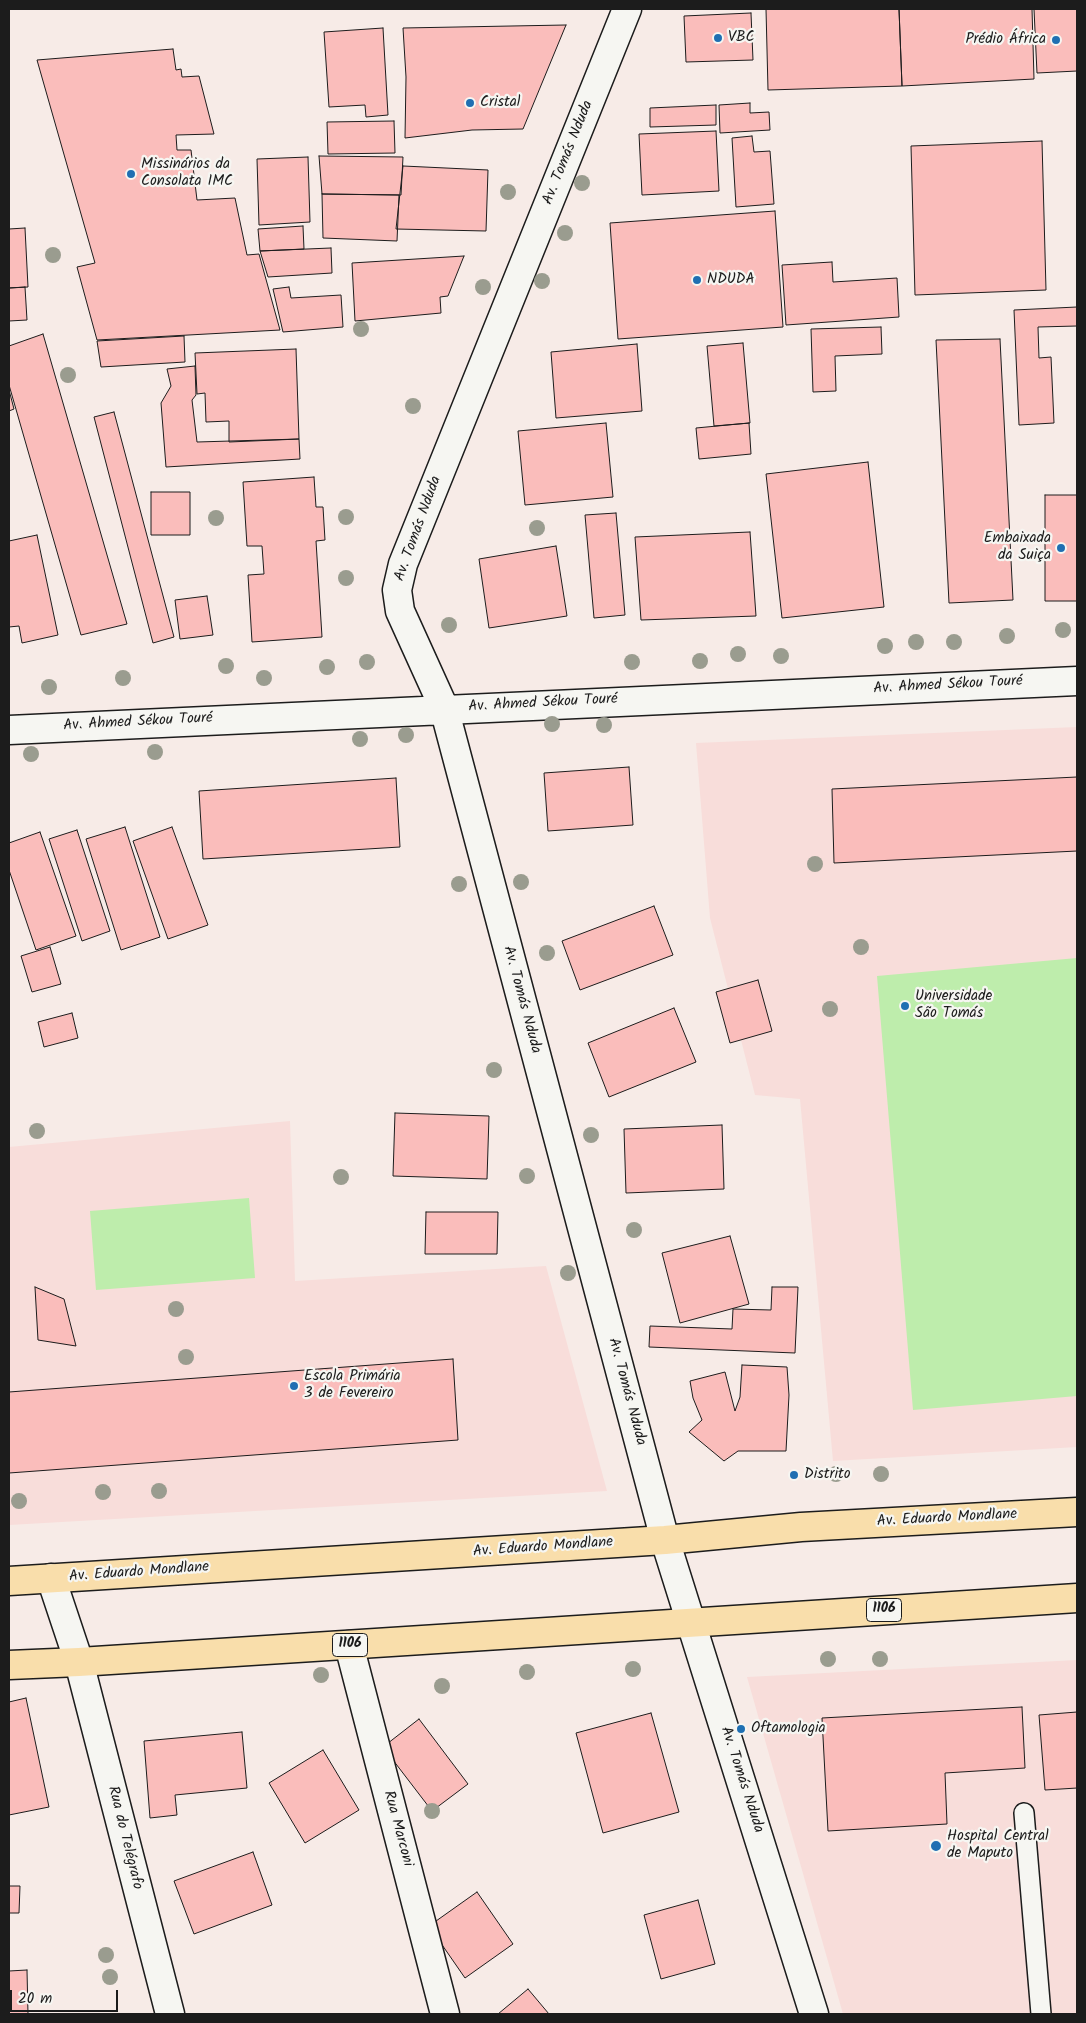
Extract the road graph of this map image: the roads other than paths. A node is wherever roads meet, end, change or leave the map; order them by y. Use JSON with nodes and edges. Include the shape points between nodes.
{"nodes":[{"id":1,"x":627,"y":9,"type":"edge"},
{"id":2,"x":1077,"y":680,"type":"edge"},
{"id":3,"x":444,"y":708,"type":"junction"},
{"id":4,"x":9,"y":730,"type":"edge"},
{"id":5,"x":1077,"y":1512,"type":"edge"},
{"id":6,"x":665,"y":1540,"type":"junction"},
{"id":7,"x":51,"y":1578,"type":"junction"},
{"id":8,"x":9,"y":1581,"type":"edge"},
{"id":9,"x":1077,"y":1598,"type":"edge"},
{"id":10,"x":690,"y":1622,"type":"junction"},
{"id":11,"x":349,"y":1645,"type":"junction"},
{"id":12,"x":79,"y":1662,"type":"junction"},
{"id":13,"x":9,"y":1665,"type":"edge"},
{"id":14,"x":1024,"y":1813,"type":"dead end"},
{"id":15,"x":170,"y":2014,"type":"edge"},
{"id":16,"x":445,"y":2014,"type":"edge"},
{"id":17,"x":814,"y":2014,"type":"edge"},
{"id":18,"x":1041,"y":2014,"type":"edge"}],
"edges":[{"from":1,"to":3,"type":"street","name":"Av. Tomás Nduda","via":[[403,564],[397,590],[400,611]]},
{"from":2,"to":3,"type":"street","name":"Av. Ahmed Sékou Touré"},
{"from":3,"to":4,"type":"street","name":"Av. Ahmed Sékou Touré"},
{"from":3,"to":6,"type":"street","name":"Av. Tomás Nduda"},
{"from":5,"to":6,"type":"main road","name":"Av. Eduardo Mondlane","via":[[801,1527]]},
{"from":6,"to":7,"type":"main road","name":"Av. Eduardo Mondlane"},
{"from":6,"to":10,"type":"street","name":"Av. Tomás Nduda"},
{"from":7,"to":8,"type":"main road","name":"Av. Eduardo Mondlane"},
{"from":7,"to":12,"type":"street","name":"Rua do Telégrafo"},
{"from":9,"to":10,"type":"main road","number":"1106"},
{"from":10,"to":11,"type":"main road","number":"1106"},
{"from":10,"to":17,"type":"street","name":"Av. Tomás Nduda"},
{"from":11,"to":12,"type":"main road","number":"1106"},
{"from":11,"to":16,"type":"street","name":"Rua Marconi"},
{"from":12,"to":13,"type":"main road","number":"1106"},
{"from":12,"to":15,"type":"street","name":"Rua do Telégrafo"},
{"from":14,"to":18,"type":"lane"}]}
